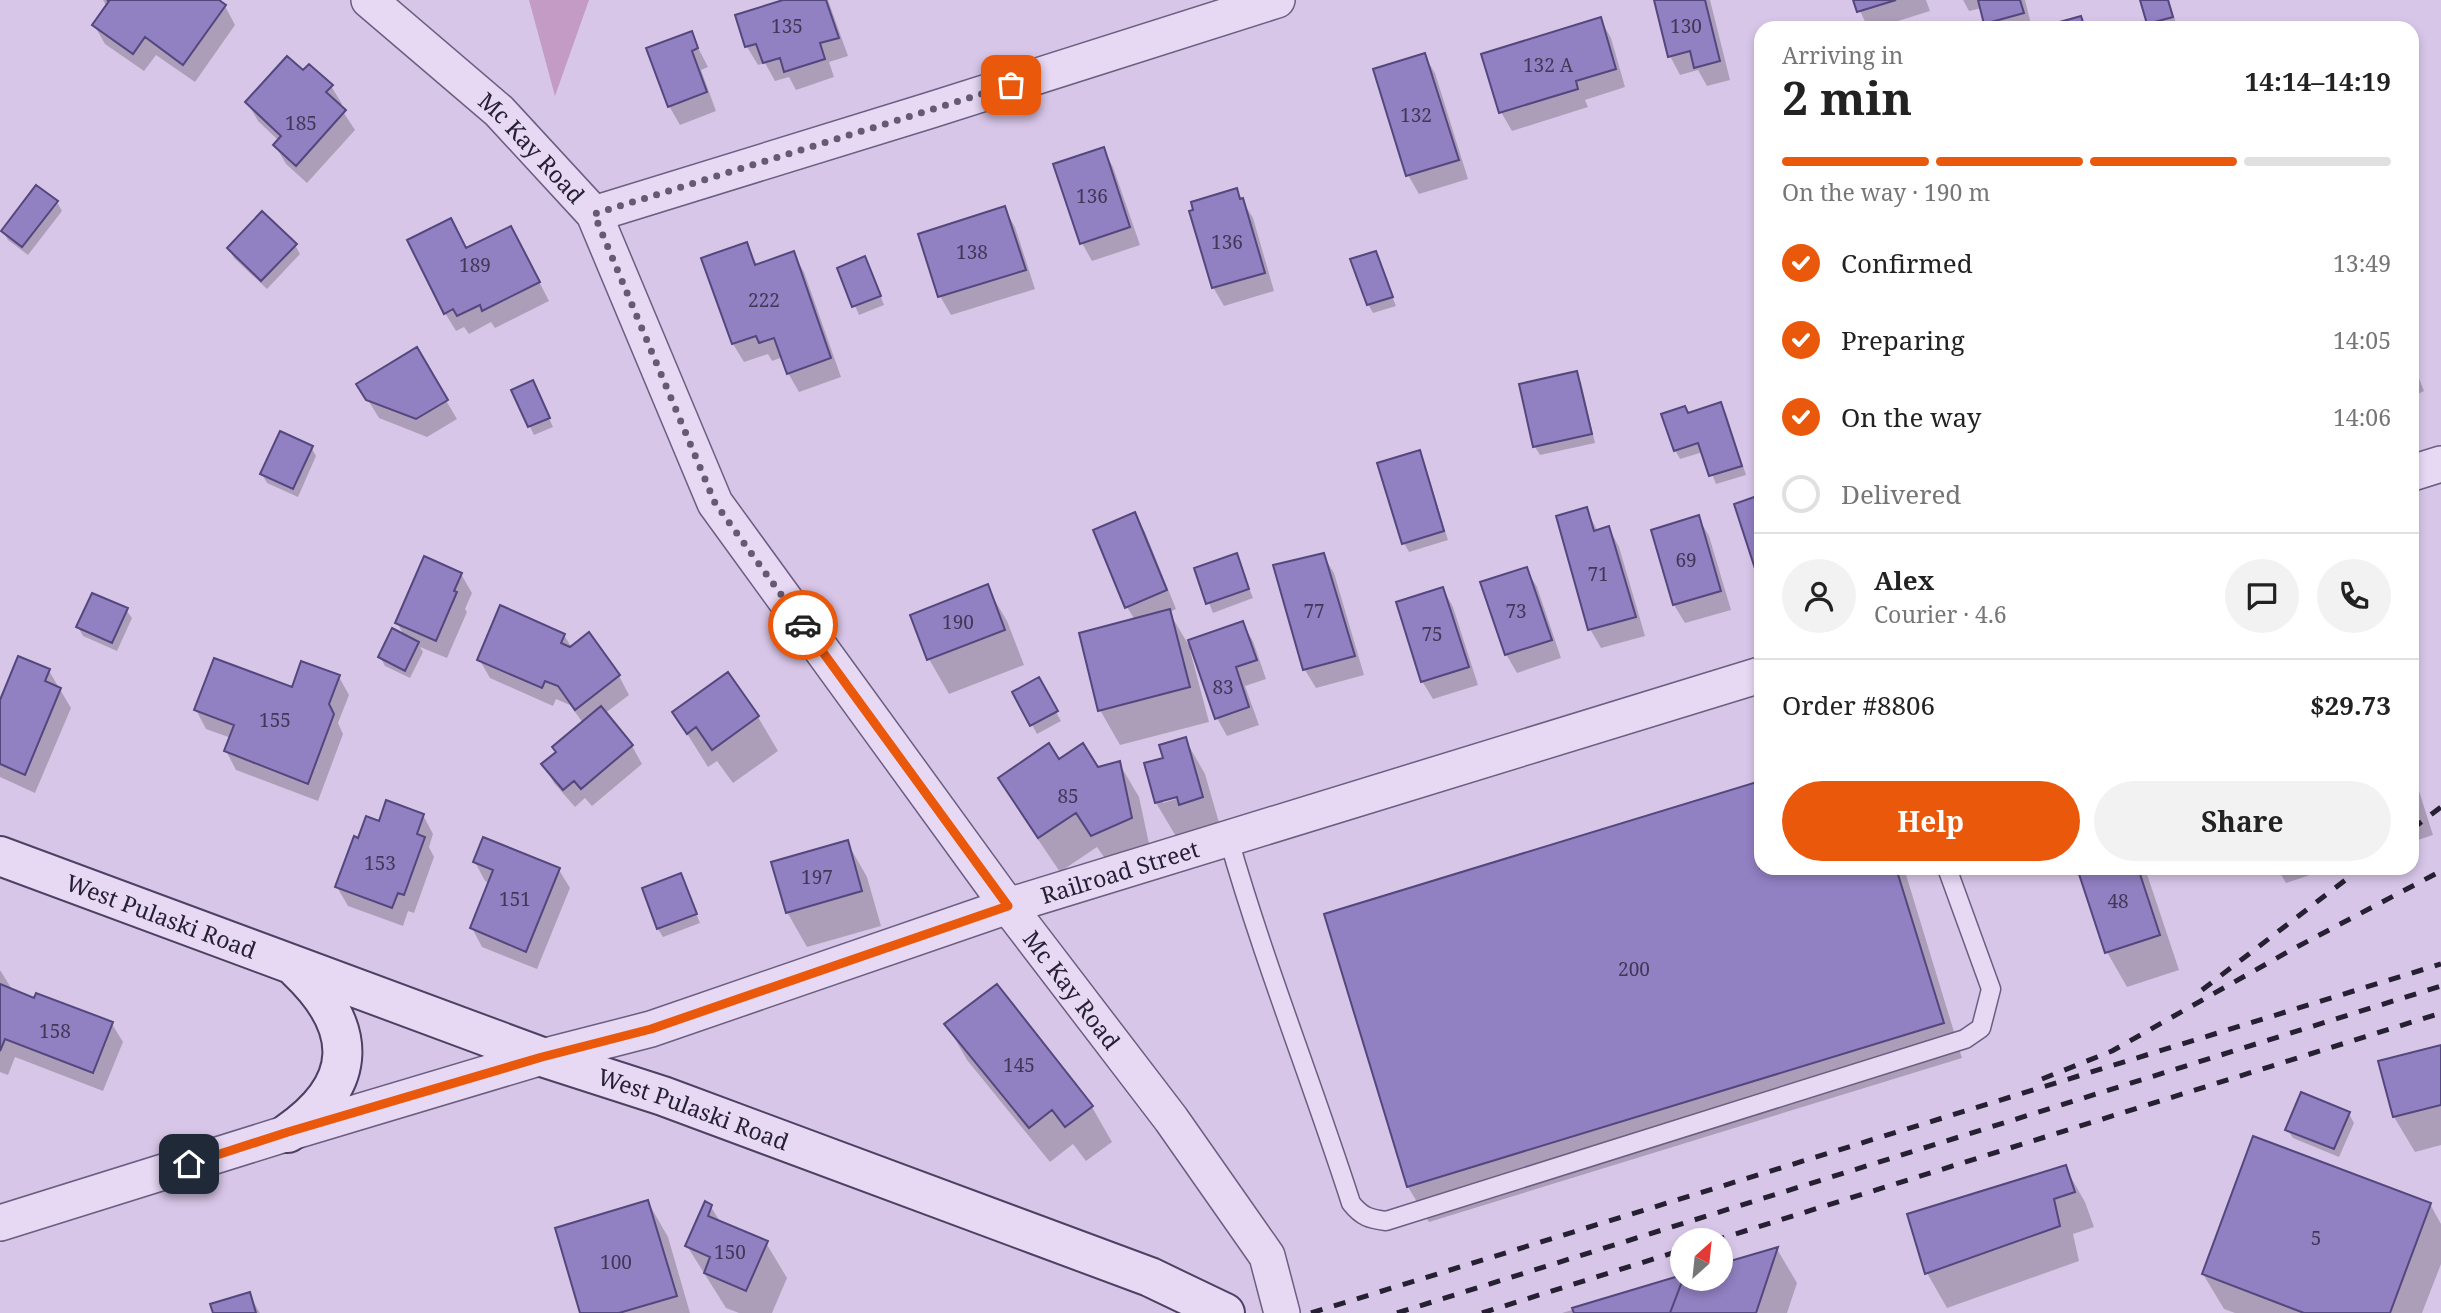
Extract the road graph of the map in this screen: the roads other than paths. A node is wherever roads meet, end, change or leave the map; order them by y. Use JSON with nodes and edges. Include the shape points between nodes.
{"nodes":[{"id":1,"x":369,"y":0,"type":"edge"},
{"id":2,"x":1277,"y":0,"type":"edge"},
{"id":3,"x":594,"y":214,"type":"junction"},
{"id":4,"x":2441,"y":464,"type":"edge"},
{"id":5,"x":2419,"y":471,"type":"edge"},
{"id":6,"x":1754,"y":677,"type":"edge"},
{"id":7,"x":1229,"y":839,"type":"junction"},
{"id":8,"x":0,"y":856,"type":"edge"},
{"id":9,"x":1950,"y":875,"type":"edge"},
{"id":10,"x":1008,"y":906,"type":"junction"},
{"id":11,"x":293,"y":965,"type":"junction"},
{"id":12,"x":542,"y":1057,"type":"junction"},
{"id":13,"x":288,"y":1132,"type":"junction"},
{"id":14,"x":0,"y":1223,"type":"edge"},
{"id":15,"x":1225,"y":1313,"type":"edge"},
{"id":16,"x":1282,"y":1313,"type":"edge"}],
"edges":[{"from":1,"to":3,"type":"street","name":"Mc Kay Road","via":[[499,111]]},
{"from":2,"to":3,"type":"street"},
{"from":3,"to":10,"type":"street","name":"Mc Kay Road","via":[[715,503]]},
{"from":4,"to":5,"type":"street"},
{"from":6,"to":7,"type":"street","name":"Railroad Street"},
{"from":7,"to":9,"type":"lane","via":[[1351,1203],[1360,1214],[1386,1221],[1965,1039],[1981,1028],[1991,989]]},
{"from":7,"to":10,"type":"street","name":"Railroad Street"},
{"from":8,"to":11,"type":"main road","name":"West Pulaski Road"},
{"from":10,"to":12,"type":"street","name":"Railroad Street","via":[[651,1029]]},
{"from":10,"to":16,"type":"street","name":"Mc Kay Road","via":[[1171,1119],[1267,1256]]},
{"from":11,"to":12,"type":"main road","name":"West Pulaski Road"},
{"from":11,"to":13,"type":"main road","via":[[327,1001],[340,1030],[344,1057],[327,1097],[312,1116]]},
{"from":12,"to":13,"type":"street","name":"Railroad Street"},
{"from":12,"to":15,"type":"main road","name":"West Pulaski Road","via":[[663,1096],[1150,1277]]},
{"from":13,"to":14,"type":"street","name":"Railroad Street"}]}
